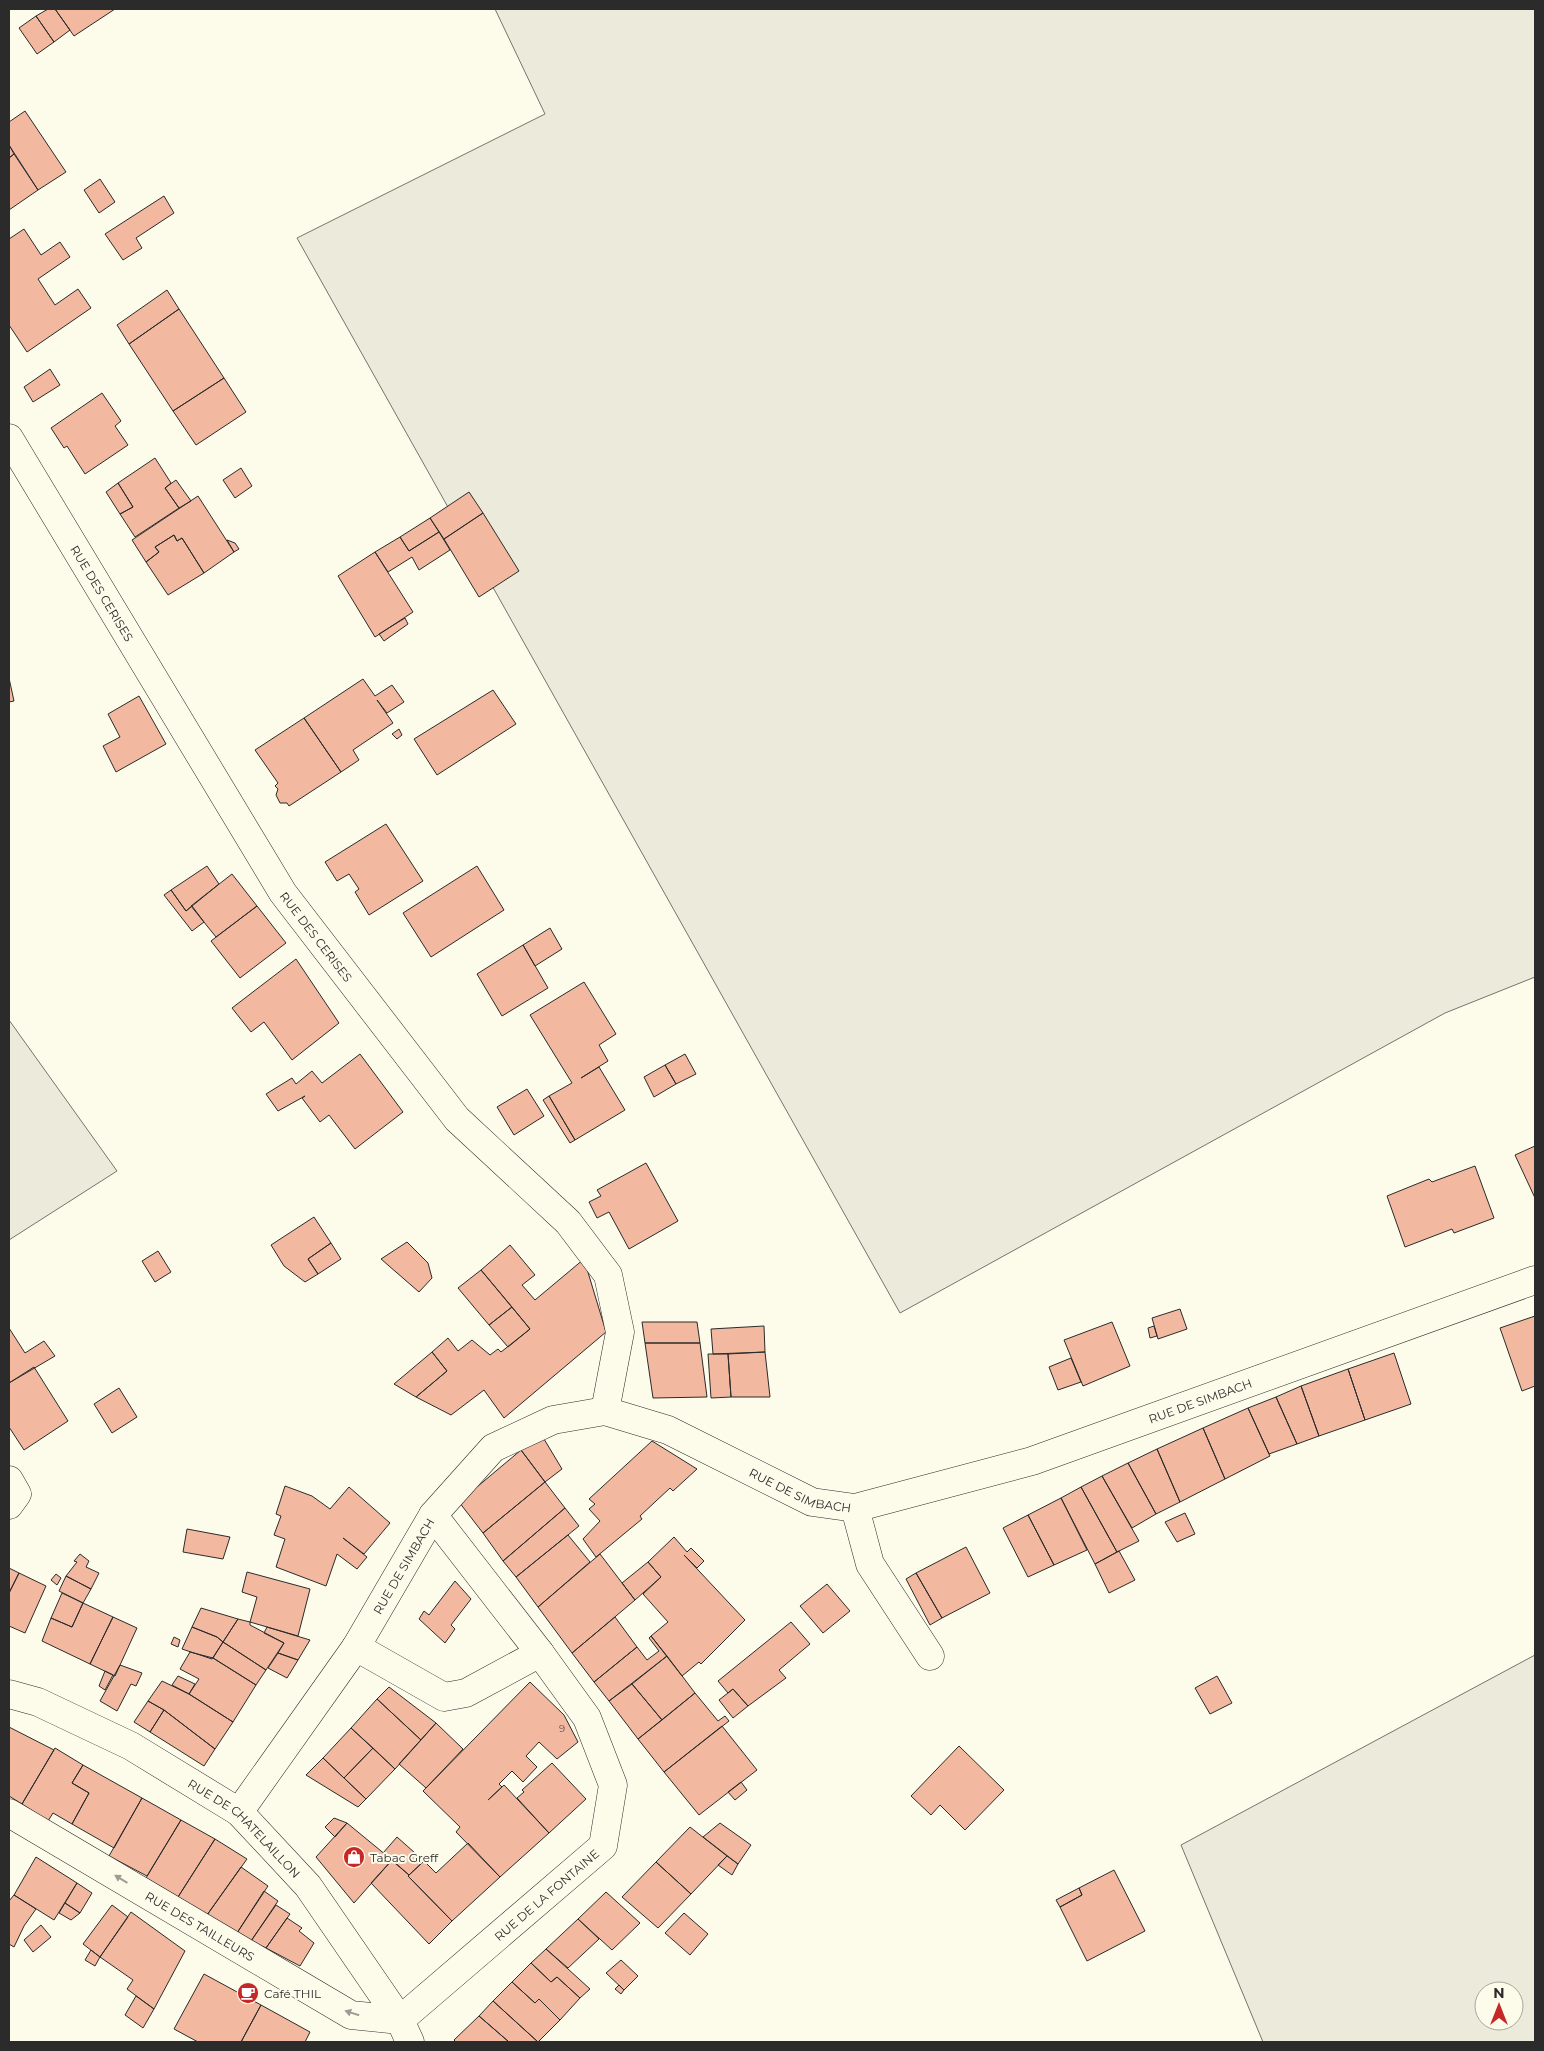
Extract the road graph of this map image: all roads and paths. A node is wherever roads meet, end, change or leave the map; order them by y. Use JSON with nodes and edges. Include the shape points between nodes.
{"nodes":[{"id":1,"x":9,"y":438,"type":"edge"},
{"id":2,"x":1535,"y":1280,"type":"edge"},
{"id":3,"x":605,"y":1411,"type":"junction"},
{"id":4,"x":9,"y":1480,"type":"edge"},
{"id":5,"x":9,"y":1505,"type":"edge"},
{"id":6,"x":855,"y":1508,"type":"junction"},
{"id":7,"x":433,"y":1515,"type":"junction"},
{"id":8,"x":356,"y":1648,"type":"junction"},
{"id":9,"x":540,"y":1653,"type":"junction"},
{"id":10,"x":930,"y":1656,"type":"dead end"},
{"id":11,"x":9,"y":1694,"type":"edge"},
{"id":12,"x":239,"y":1812,"type":"junction"},
{"id":13,"x":9,"y":1813,"type":"edge"},
{"id":14,"x":405,"y":2031,"type":"edge"}],
"edges":[{"from":1,"to":3,"type":"street","name":"RUE DES CERISES","via":[[283,893],[456,1119],[568,1222],[608,1275],[620,1332]]},
{"from":2,"to":6,"type":"street","name":"RUE DE SIMBACH","via":[[1032,1461]]},
{"from":3,"to":6,"type":"street","name":"RUE DE SIMBACH","via":[[668,1430],[812,1502]]},
{"from":3,"to":7,"type":"street","name":"RUE DE SIMBACH","via":[[553,1420],[493,1448]]},
{"from":4,"to":5,"type":"street","via":[[17,1494]]},
{"from":6,"to":10,"type":"street","via":[[870,1564]]},
{"from":7,"to":8,"type":"street","name":"RUE DE SIMBACH"},
{"from":7,"to":9,"type":"street","name":"RUE DE LA FONTAINE"},
{"from":8,"to":9,"type":"street","via":[[444,1697],[466,1693]]},
{"from":8,"to":12,"type":"street","name":"RUE DE SIMBACH"},
{"from":9,"to":14,"type":"street","name":"RUE DE LA FONTAINE","via":[[587,1718],[614,1785],[603,1846]]},
{"from":11,"to":12,"type":"street","name":"RUE DE CHATELAILLON","via":[[38,1702],[132,1746]]},
{"from":12,"to":14,"type":"street","name":"RUE DE CHATELAILLON","via":[[308,1886]]},
{"from":14,"to":13,"type":"street","name":"RUE DES TAILLEURS","one_way":true,"via":[[351,2015]]}]}
